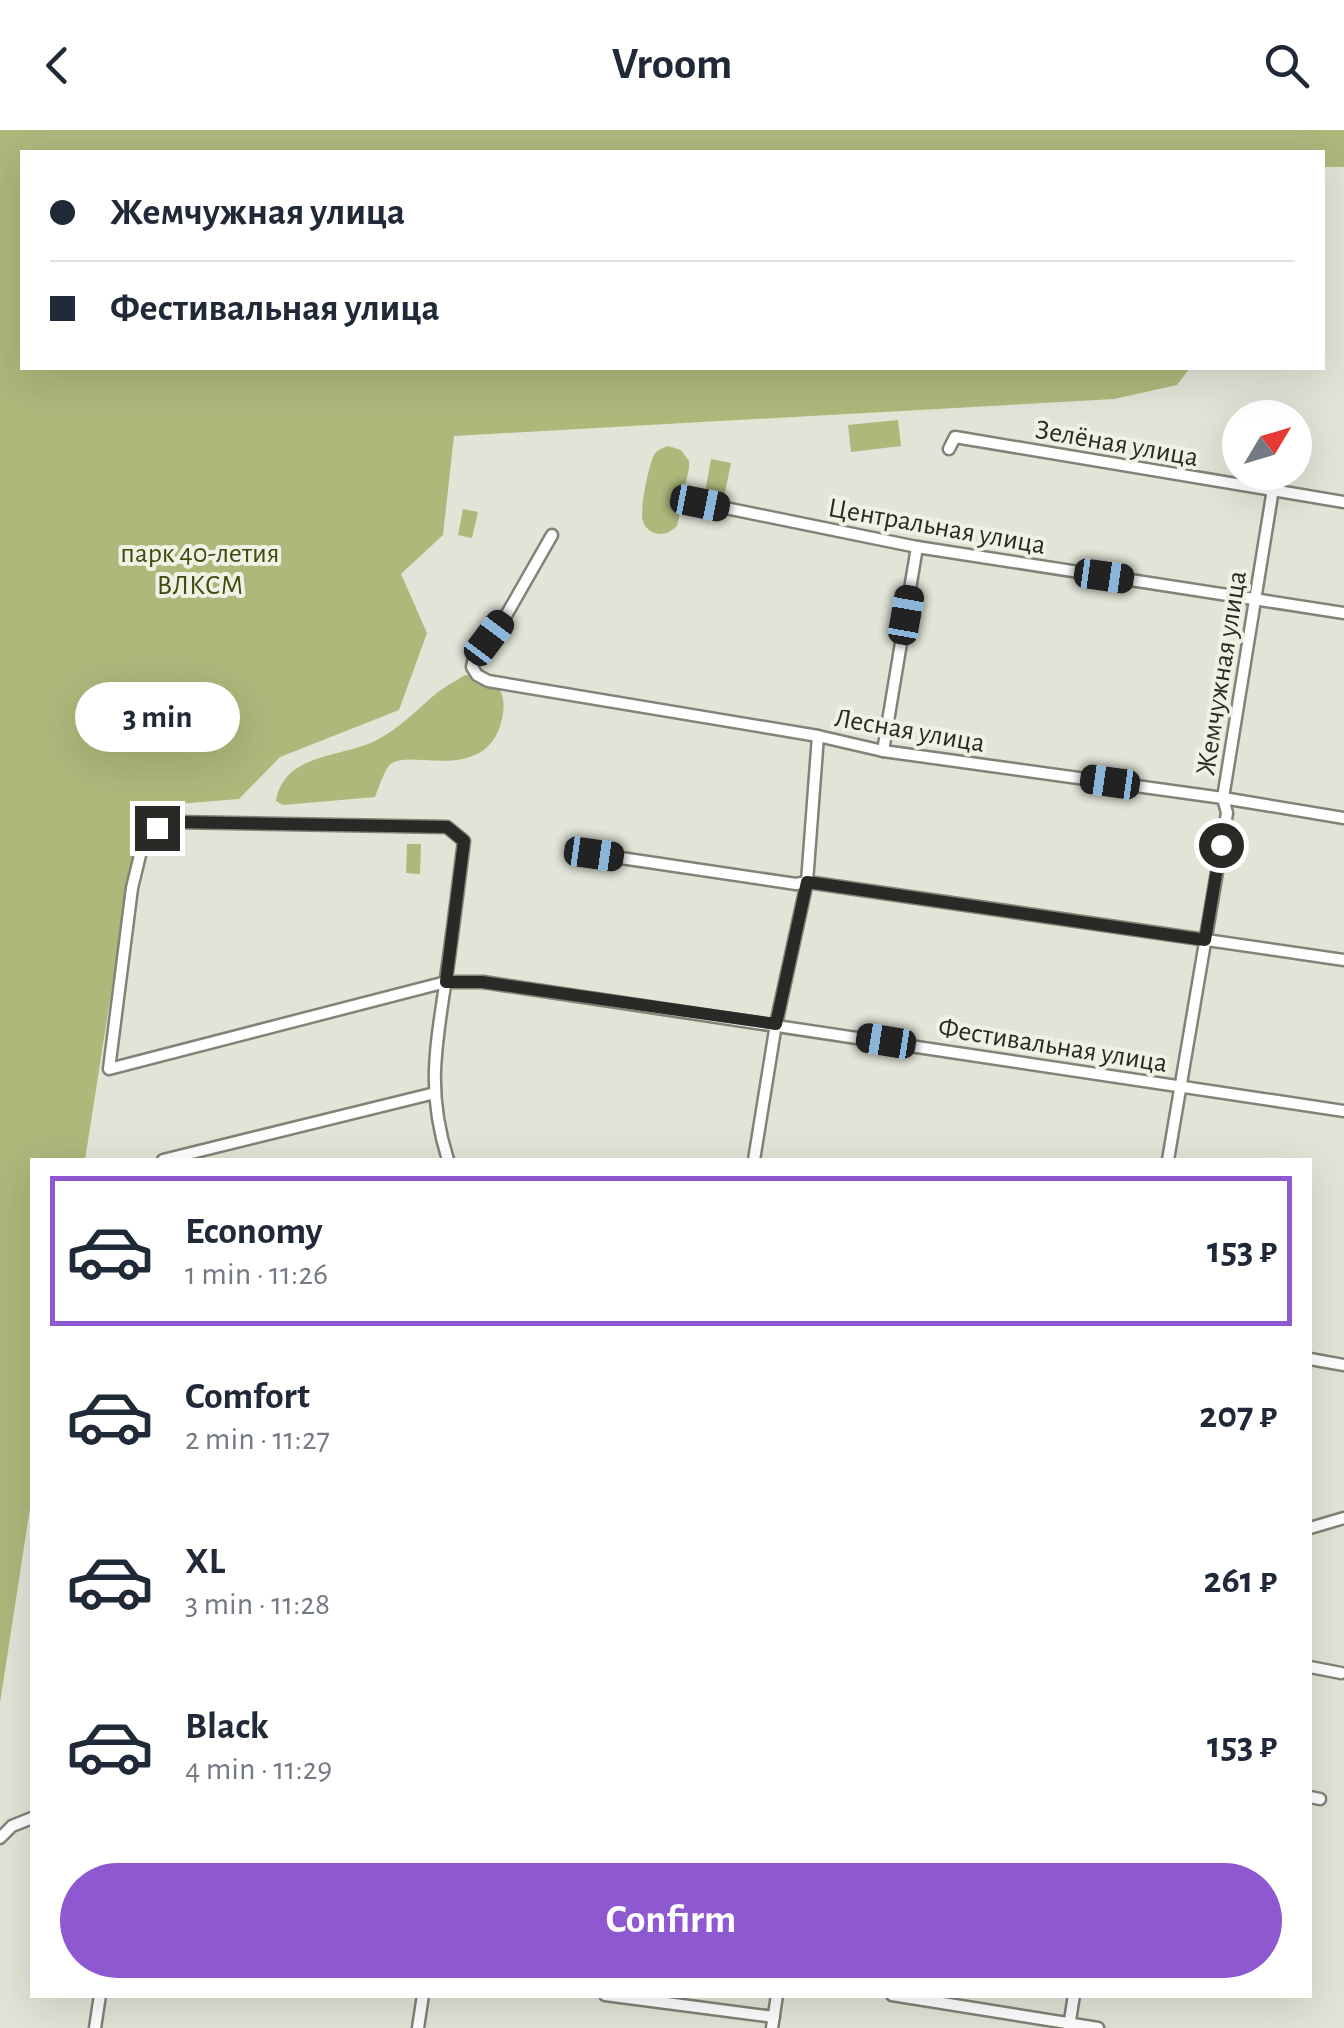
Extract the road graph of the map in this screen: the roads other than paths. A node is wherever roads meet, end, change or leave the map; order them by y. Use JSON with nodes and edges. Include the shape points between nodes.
{"nodes":[{"id":1,"x":949,"y":449,"type":"dead end"},
{"id":2,"x":1222,"y":482,"type":"edge"},
{"id":3,"x":1273,"y":490,"type":"edge"},
{"id":4,"x":1278,"y":490,"type":"edge"},
{"id":5,"x":1344,"y":502,"type":"edge"},
{"id":6,"x":700,"y":503,"type":"dead end"},
{"id":7,"x":552,"y":535,"type":"dead end"},
{"id":8,"x":917,"y":547,"type":"junction"},
{"id":9,"x":1255,"y":598,"type":"junction"},
{"id":10,"x":1344,"y":613,"type":"edge"},
{"id":11,"x":818,"y":736,"type":"junction"},
{"id":12,"x":883,"y":751,"type":"junction"},
{"id":13,"x":1223,"y":798,"type":"junction"},
{"id":14,"x":1344,"y":818,"type":"edge"},
{"id":15,"x":594,"y":854,"type":"dead end"},
{"id":16,"x":807,"y":882,"type":"junction"},
{"id":17,"x":1205,"y":940,"type":"junction"},
{"id":18,"x":1344,"y":960,"type":"edge"},
{"id":19,"x":446,"y":982,"type":"junction"},
{"id":20,"x":776,"y":1024,"type":"junction"},
{"id":21,"x":1181,"y":1086,"type":"junction"},
{"id":22,"x":434,"y":1093,"type":"junction"},
{"id":23,"x":1344,"y":1111,"type":"edge"},
{"id":24,"x":171,"y":1158,"type":"edge"},
{"id":25,"x":447,"y":1158,"type":"edge"},
{"id":26,"x":754,"y":1158,"type":"edge"},
{"id":27,"x":1168,"y":1158,"type":"edge"},
{"id":28,"x":1312,"y":1359,"type":"edge"},
{"id":29,"x":1344,"y":1365,"type":"edge"},
{"id":30,"x":1344,"y":1518,"type":"edge"},
{"id":31,"x":1312,"y":1527,"type":"edge"},
{"id":32,"x":1312,"y":1667,"type":"edge"},
{"id":33,"x":1341,"y":1672,"type":"dead end"},
{"id":34,"x":30,"y":1819,"type":"edge"},
{"id":35,"x":0,"y":1838,"type":"edge"},
{"id":36,"x":99,"y":1998,"type":"edge"},
{"id":37,"x":423,"y":1998,"type":"edge"},
{"id":38,"x":623,"y":1998,"type":"edge"},
{"id":39,"x":777,"y":1998,"type":"edge"},
{"id":40,"x":909,"y":1998,"type":"edge"},
{"id":41,"x":1074,"y":1998,"type":"edge"},
{"id":42,"x":773,"y":2023,"type":"edge"},
{"id":43,"x":1069,"y":2026,"type":"edge"},
{"id":44,"x":94,"y":2028,"type":"edge"},
{"id":45,"x":418,"y":2028,"type":"edge"},
{"id":46,"x":1098,"y":2028,"type":"edge"}],
"edges":[{"from":1,"to":2,"type":"street","name":"Зелёная улица","via":[[955,437]]},
{"from":3,"to":9,"type":"street","name":"Жемчужная улица"},
{"from":4,"to":5,"type":"street","name":"Зелёная улица"},
{"from":6,"to":8,"type":"street","name":"Центральная улица"},
{"from":7,"to":11,"type":"street","name":"Лесная улица","via":[[474,658],[476,675],[502,685]]},
{"from":8,"to":9,"type":"street","name":"Центральная улица"},
{"from":8,"to":12,"type":"street"},
{"from":9,"to":10,"type":"street","name":"Центральная улица"},
{"from":9,"to":13,"type":"street","name":"Жемчужная улица"},
{"from":11,"to":12,"type":"street","name":"Лесная улица"},
{"from":11,"to":16,"type":"street"},
{"from":12,"to":13,"type":"street","name":"Лесная улица"},
{"from":13,"to":14,"type":"street","name":"Лесная улица"},
{"from":13,"to":17,"type":"street","name":"Жемчужная улица"},
{"from":15,"to":16,"type":"street"},
{"from":16,"to":17,"type":"street"},
{"from":16,"to":20,"type":"street"},
{"from":17,"to":18,"type":"street"},
{"from":17,"to":21,"type":"street","name":"Жемчужная улица"},
{"from":19,"to":19,"type":"street","name":"Фестивальная улица","via":[[464,841],[447,827],[176,822],[157,828],[141,851],[109,1069]]},
{"from":19,"to":20,"type":"street","name":"Фестивальная улица"},
{"from":19,"to":22,"type":"street"},
{"from":20,"to":21,"type":"street","name":"Фестивальная улица"},
{"from":20,"to":26,"type":"street"},
{"from":21,"to":23,"type":"street","name":"Фестивальная улица"},
{"from":21,"to":27,"type":"street","name":"Жемчужная улица"},
{"from":22,"to":24,"type":"street"},
{"from":22,"to":25,"type":"street"},
{"from":28,"to":29,"type":"street"},
{"from":30,"to":31,"type":"street"},
{"from":32,"to":33,"type":"street"},
{"from":34,"to":35,"type":"street"},
{"from":36,"to":44,"type":"street"},
{"from":37,"to":45,"type":"street"},
{"from":38,"to":42,"type":"street"},
{"from":39,"to":42,"type":"street"},
{"from":40,"to":43,"type":"street"},
{"from":41,"to":43,"type":"street"},
{"from":43,"to":46,"type":"street"}]}
